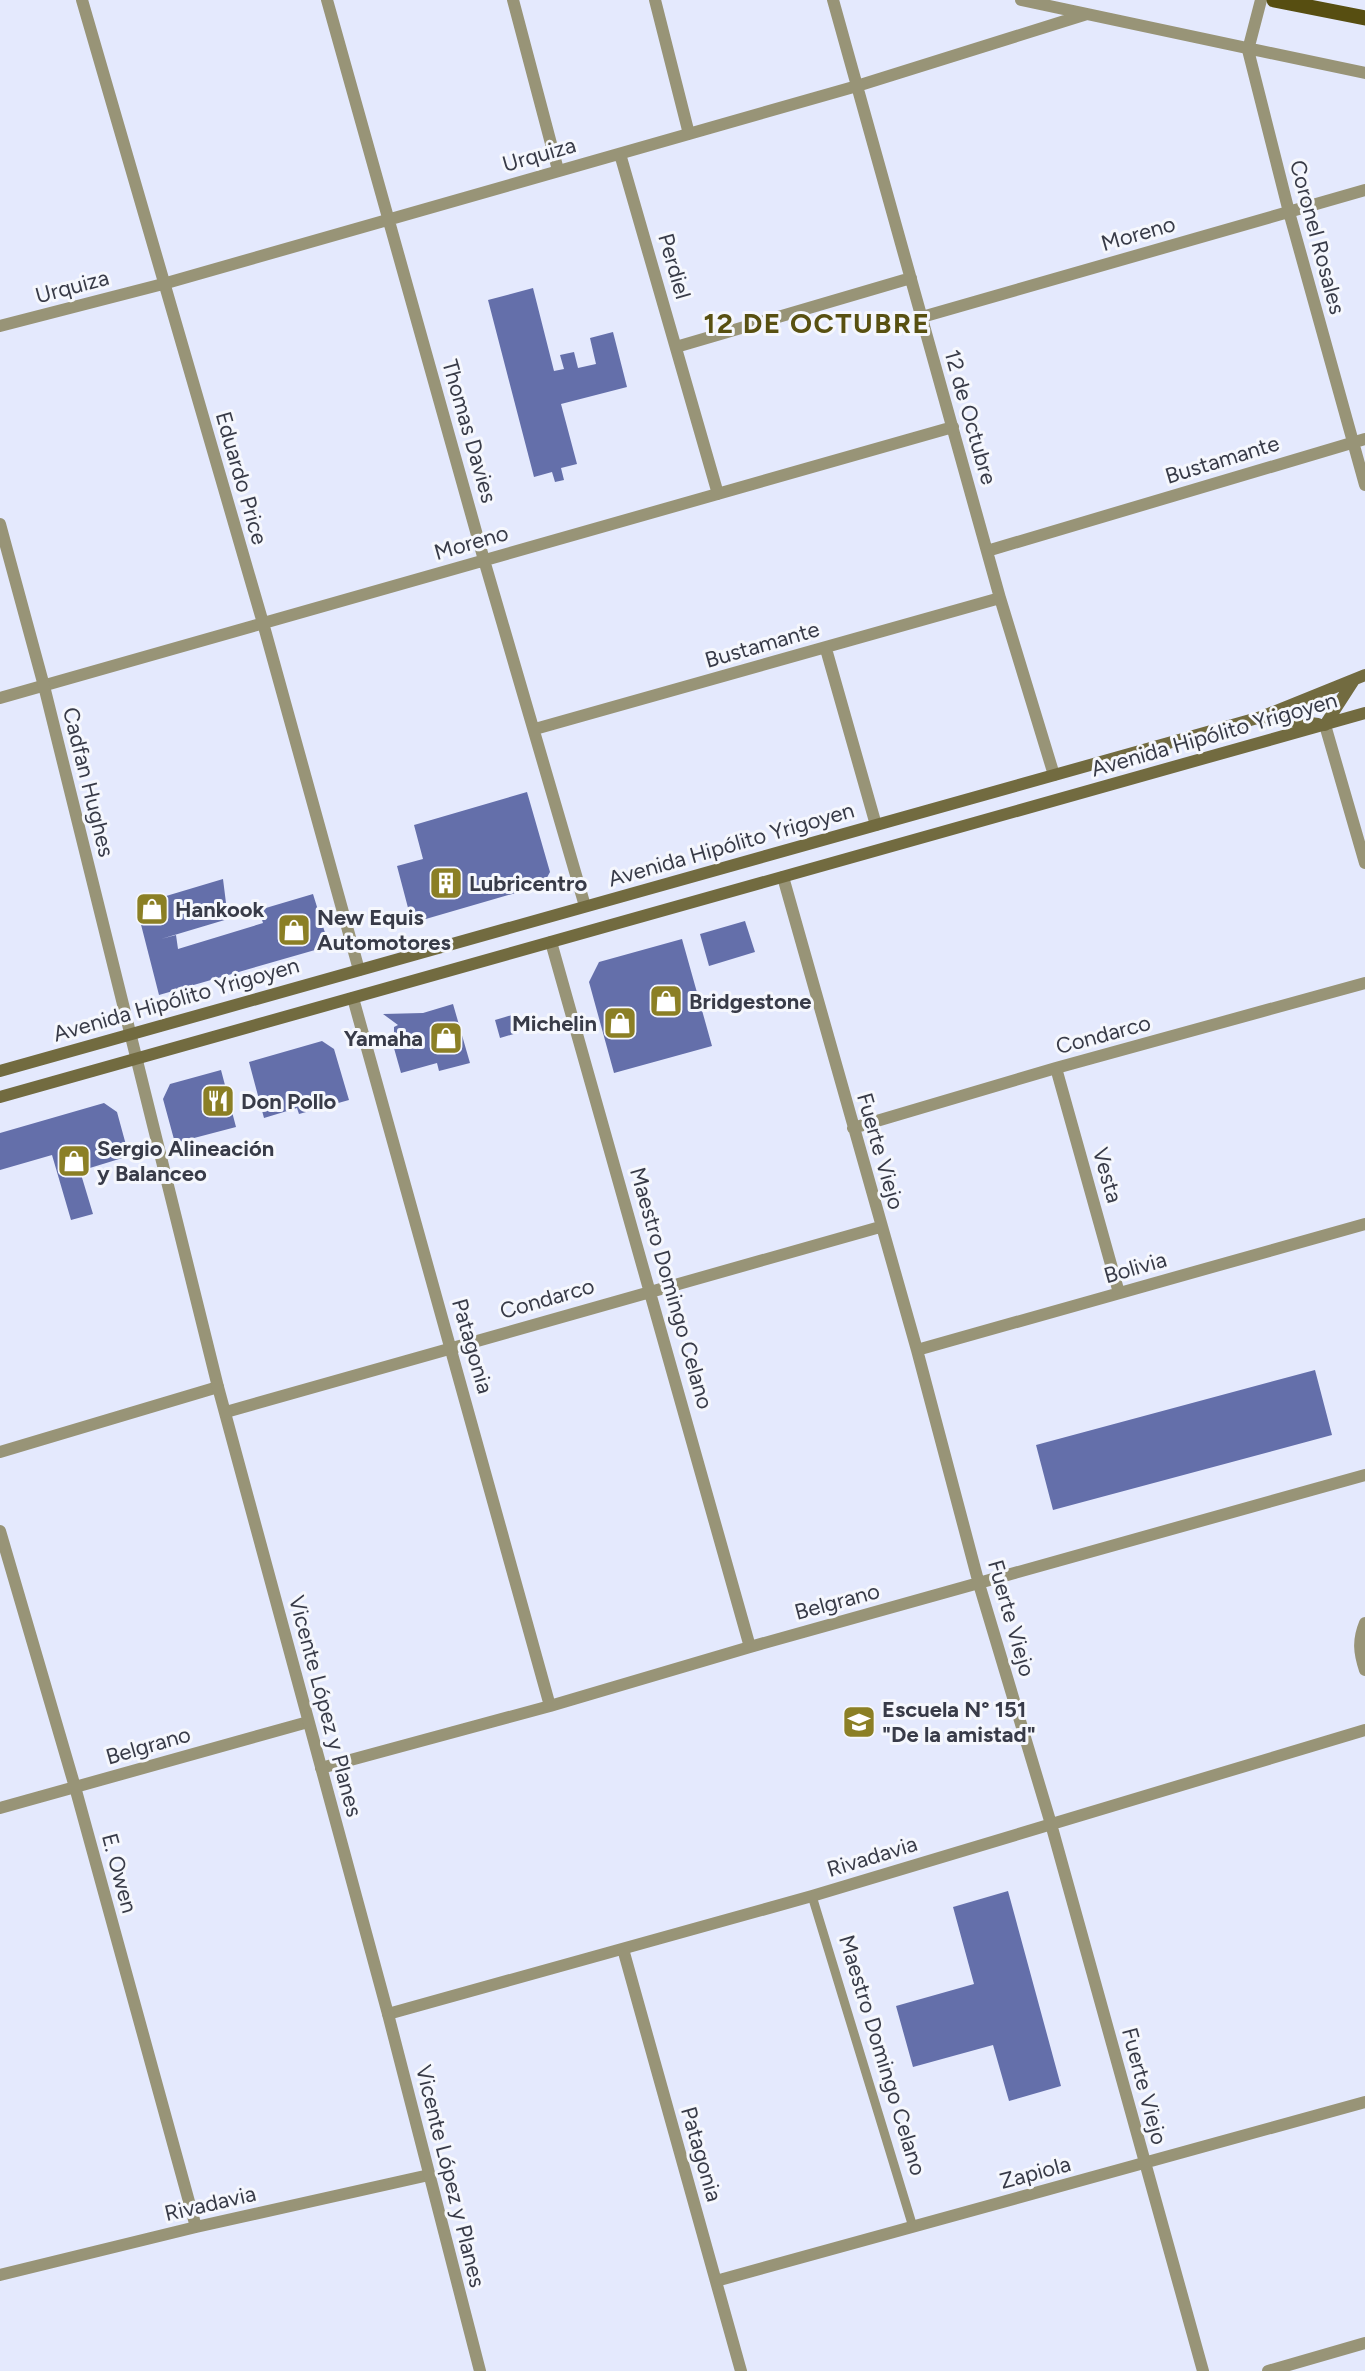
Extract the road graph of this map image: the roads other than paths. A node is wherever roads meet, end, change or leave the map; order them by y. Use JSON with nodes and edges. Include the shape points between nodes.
{"nodes":[{"id":1,"x":82,"y":0,"type":"edge"},
{"id":2,"x":327,"y":0,"type":"edge"},
{"id":3,"x":513,"y":0,"type":"edge"},
{"id":4,"x":655,"y":0,"type":"edge"},
{"id":5,"x":833,"y":0,"type":"edge"},
{"id":6,"x":1021,"y":0,"type":"edge"},
{"id":7,"x":1261,"y":0,"type":"edge"},
{"id":8,"x":1274,"y":0,"type":"edge"},
{"id":9,"x":1087,"y":14,"type":"junction"},
{"id":10,"x":1365,"y":18,"type":"edge"},
{"id":11,"x":1248,"y":50,"type":"junction"},
{"id":12,"x":1365,"y":73,"type":"edge"},
{"id":13,"x":857,"y":86,"type":"junction"},
{"id":14,"x":689,"y":134,"type":"junction"},
{"id":15,"x":620,"y":154,"type":"junction"},
{"id":16,"x":558,"y":170,"type":"junction"},
{"id":17,"x":1365,"y":190,"type":"edge"},
{"id":18,"x":1289,"y":212,"type":"junction"},
{"id":19,"x":389,"y":220,"type":"junction"},
{"id":20,"x":911,"y":278,"type":"junction"},
{"id":21,"x":163,"y":284,"type":"junction"},
{"id":22,"x":922,"y":317,"type":"junction"},
{"id":23,"x":0,"y":326,"type":"edge"},
{"id":24,"x":676,"y":347,"type":"junction"},
{"id":25,"x":953,"y":427,"type":"junction"},
{"id":26,"x":1359,"y":440,"type":"edge"},
{"id":27,"x":1365,"y":485,"type":"edge"},
{"id":28,"x":718,"y":494,"type":"junction"},
{"id":29,"x":0,"y":524,"type":"edge"},
{"id":30,"x":987,"y":551,"type":"junction"},
{"id":31,"x":484,"y":560,"type":"junction"},
{"id":32,"x":1000,"y":598,"type":"junction"},
{"id":33,"x":263,"y":623,"type":"junction"},
{"id":34,"x":826,"y":649,"type":"junction"},
{"id":35,"x":1360,"y":678,"type":"edge"},
{"id":36,"x":44,"y":686,"type":"junction"},
{"id":37,"x":0,"y":698,"type":"edge"},
{"id":38,"x":1365,"y":713,"type":"edge"},
{"id":39,"x":1261,"y":717,"type":"junction"},
{"id":40,"x":1325,"y":724,"type":"junction"},
{"id":41,"x":535,"y":729,"type":"junction"},
{"id":42,"x":1054,"y":775,"type":"junction"},
{"id":43,"x":876,"y":825,"type":"junction"},
{"id":44,"x":1365,"y":863,"type":"edge"},
{"id":45,"x":783,"y":877,"type":"junction"},
{"id":46,"x":585,"y":906,"type":"junction"},
{"id":47,"x":551,"y":942,"type":"junction"},
{"id":48,"x":359,"y":970,"type":"junction"},
{"id":49,"x":1365,"y":983,"type":"edge"},
{"id":50,"x":353,"y":998,"type":"junction"},
{"id":51,"x":130,"y":1034,"type":"junction"},
{"id":52,"x":134,"y":1055,"type":"junction"},
{"id":53,"x":1056,"y":1068,"type":"junction"},
{"id":54,"x":0,"y":1071,"type":"edge"},
{"id":55,"x":0,"y":1097,"type":"edge"},
{"id":56,"x":853,"y":1128,"type":"junction"},
{"id":57,"x":1365,"y":1224,"type":"edge"},
{"id":58,"x":880,"y":1227,"type":"junction"},
{"id":59,"x":651,"y":1291,"type":"junction"},
{"id":60,"x":1119,"y":1293,"type":"junction"},
{"id":61,"x":452,"y":1347,"type":"junction"},
{"id":62,"x":917,"y":1350,"type":"junction"},
{"id":63,"x":218,"y":1387,"type":"junction"},
{"id":64,"x":226,"y":1412,"type":"junction"},
{"id":65,"x":0,"y":1452,"type":"edge"},
{"id":66,"x":1365,"y":1475,"type":"edge"},
{"id":67,"x":0,"y":1531,"type":"edge"},
{"id":68,"x":980,"y":1584,"type":"junction"},
{"id":69,"x":1365,"y":1623,"type":"edge"},
{"id":70,"x":750,"y":1647,"type":"junction"},
{"id":71,"x":1365,"y":1670,"type":"edge"},
{"id":72,"x":550,"y":1706,"type":"junction"},
{"id":73,"x":308,"y":1722,"type":"junction"},
{"id":74,"x":1365,"y":1730,"type":"edge"},
{"id":75,"x":321,"y":1768,"type":"junction"},
{"id":76,"x":75,"y":1787,"type":"junction"},
{"id":77,"x":0,"y":1808,"type":"edge"},
{"id":78,"x":1051,"y":1824,"type":"junction"},
{"id":79,"x":812,"y":1896,"type":"junction"},
{"id":80,"x":623,"y":1949,"type":"junction"},
{"id":81,"x":388,"y":2014,"type":"junction"},
{"id":82,"x":1365,"y":2102,"type":"edge"},
{"id":83,"x":1145,"y":2164,"type":"junction"},
{"id":84,"x":429,"y":2175,"type":"junction"},
{"id":85,"x":196,"y":2227,"type":"junction"},
{"id":86,"x":913,"y":2227,"type":"junction"},
{"id":87,"x":0,"y":2275,"type":"edge"},
{"id":88,"x":716,"y":2281,"type":"junction"},
{"id":89,"x":1365,"y":2343,"type":"edge"},
{"id":90,"x":480,"y":2371,"type":"edge"},
{"id":91,"x":741,"y":2371,"type":"edge"},
{"id":92,"x":1203,"y":2371,"type":"edge"},
{"id":93,"x":1268,"y":2371,"type":"edge"}],
"edges":[{"from":1,"to":21,"type":"street","name":"Eduardo Price"},
{"from":2,"to":19,"type":"street","name":"Thomas Davies"},
{"from":3,"to":16,"type":"street"},
{"from":4,"to":14,"type":"street"},
{"from":5,"to":13,"type":"street","name":"12 de Octubre"},
{"from":6,"to":9,"type":"street"},
{"from":7,"to":11,"type":"street","name":"Coronel Rosales"},
{"from":8,"to":10,"type":"main road"},
{"from":9,"to":11,"type":"street"},
{"from":9,"to":13,"type":"street","name":"Urquiza"},
{"from":11,"to":12,"type":"street"},
{"from":11,"to":18,"type":"street","name":"Coronel Rosales"},
{"from":13,"to":14,"type":"street","name":"Urquiza"},
{"from":13,"to":20,"type":"street","name":"12 de Octubre"},
{"from":14,"to":15,"type":"street","name":"Urquiza"},
{"from":15,"to":16,"type":"street","name":"Urquiza"},
{"from":15,"to":24,"type":"street","name":"Perdiel"},
{"from":16,"to":19,"type":"street","name":"Urquiza"},
{"from":17,"to":18,"type":"street","name":"Moreno"},
{"from":18,"to":22,"type":"street","name":"Moreno"},
{"from":18,"to":26,"type":"street","name":"Coronel Rosales"},
{"from":19,"to":21,"type":"street","name":"Urquiza"},
{"from":19,"to":31,"type":"street","name":"Thomas Davies"},
{"from":20,"to":22,"type":"street","name":"12 de Octubre"},
{"from":20,"to":24,"type":"street"},
{"from":21,"to":23,"type":"street","name":"Urquiza"},
{"from":21,"to":33,"type":"street","name":"Eduardo Price"},
{"from":22,"to":25,"type":"street","name":"12 de Octubre"},
{"from":24,"to":28,"type":"street","name":"Perdiel"},
{"from":25,"to":28,"type":"street","name":"Moreno"},
{"from":25,"to":30,"type":"street","name":"12 de Octubre"},
{"from":26,"to":27,"type":"street","name":"Coronel Rosales"},
{"from":26,"to":30,"type":"street","name":"Bustamante"},
{"from":28,"to":31,"type":"street","name":"Moreno"},
{"from":29,"to":36,"type":"street","name":"Cadfan Hughes"},
{"from":30,"to":32,"type":"street","name":"12 de Octubre"},
{"from":31,"to":33,"type":"street","name":"Moreno"},
{"from":31,"to":41,"type":"street","name":"Thomas Davies"},
{"from":32,"to":34,"type":"street","name":"Bustamante"},
{"from":32,"to":42,"type":"street","name":"12 de Octubre"},
{"from":33,"to":36,"type":"street","name":"Moreno"},
{"from":33,"to":48,"type":"street","name":"Eduardo Price"},
{"from":34,"to":41,"type":"street","name":"Bustamante"},
{"from":34,"to":43,"type":"street"},
{"from":35,"to":39,"type":"main road","name":"Avenida Hipólito Yrigoyen"},
{"from":35,"to":40,"type":"main road"},
{"from":36,"to":37,"type":"street","name":"Moreno"},
{"from":36,"to":51,"type":"street","name":"Cadfan Hughes"},
{"from":38,"to":40,"type":"main road","name":"Avenida Hipólito Yrigoyen"},
{"from":39,"to":40,"type":"main road"},
{"from":39,"to":42,"type":"main road","name":"Avenida Hipólito Yrigoyen"},
{"from":40,"to":44,"type":"street"},
{"from":40,"to":45,"type":"main road","name":"Avenida Hipólito Yrigoyen"},
{"from":41,"to":46,"type":"street","name":"Thomas Davies"},
{"from":42,"to":43,"type":"main road","name":"Avenida Hipólito Yrigoyen"},
{"from":43,"to":46,"type":"main road","name":"Avenida Hipólito Yrigoyen"},
{"from":45,"to":47,"type":"main road","name":"Avenida Hipólito Yrigoyen"},
{"from":45,"to":56,"type":"street","name":"Fuerte Viejo"},
{"from":46,"to":48,"type":"main road","name":"Avenida Hipólito Yrigoyen"},
{"from":47,"to":50,"type":"main road","name":"Avenida Hipólito Yrigoyen"},
{"from":47,"to":59,"type":"street","name":"Maestro Domingo Celano"},
{"from":48,"to":51,"type":"main road","name":"Avenida Hipólito Yrigoyen"},
{"from":49,"to":53,"type":"street","name":"Condarco"},
{"from":50,"to":52,"type":"main road","name":"Avenida Hipólito Yrigoyen"},
{"from":50,"to":61,"type":"street","name":"Patagonia"},
{"from":51,"to":52,"type":"street","name":"Cadfan Hughes"},
{"from":51,"to":54,"type":"main road","name":"Avenida Hipólito Yrigoyen"},
{"from":52,"to":55,"type":"main road","name":"Avenida Hipólito Yrigoyen"},
{"from":52,"to":63,"type":"street","name":"Vicente López y Planes"},
{"from":53,"to":56,"type":"street","name":"Condarco"},
{"from":53,"to":60,"type":"street","name":"Vesta"},
{"from":56,"to":58,"type":"street","name":"Fuerte Viejo"},
{"from":57,"to":60,"type":"street","name":"Bolivia"},
{"from":58,"to":59,"type":"street","name":"Condarco"},
{"from":58,"to":62,"type":"street","name":"Fuerte Viejo"},
{"from":59,"to":61,"type":"street","name":"Condarco"},
{"from":59,"to":70,"type":"street","name":"Maestro Domingo Celano"},
{"from":60,"to":62,"type":"street","name":"Bolivia"},
{"from":61,"to":64,"type":"street","name":"Condarco"},
{"from":61,"to":72,"type":"street","name":"Patagonia"},
{"from":62,"to":68,"type":"street","name":"Fuerte Viejo"},
{"from":63,"to":64,"type":"street","name":"Vicente López y Planes"},
{"from":63,"to":65,"type":"street"},
{"from":64,"to":73,"type":"street","name":"Vicente López y Planes"},
{"from":66,"to":68,"type":"street","name":"Belgrano"},
{"from":67,"to":76,"type":"street","name":"E. Owen"},
{"from":68,"to":70,"type":"street","name":"Belgrano"},
{"from":68,"to":78,"type":"street","name":"Fuerte Viejo"},
{"from":69,"to":71,"type":"street","via":[[1359,1654]]},
{"from":70,"to":72,"type":"street","name":"Belgrano"},
{"from":72,"to":75,"type":"street","name":"Belgrano"},
{"from":73,"to":75,"type":"street","name":"Vicente López y Planes"},
{"from":73,"to":76,"type":"street","name":"Belgrano"},
{"from":74,"to":78,"type":"street","name":"Rivadavia"},
{"from":75,"to":81,"type":"street","name":"Vicente López y Planes"},
{"from":76,"to":77,"type":"street","name":"Belgrano"},
{"from":76,"to":85,"type":"street","name":"E. Owen"},
{"from":78,"to":79,"type":"street","name":"Rivadavia"},
{"from":78,"to":83,"type":"street","name":"Fuerte Viejo"},
{"from":79,"to":80,"type":"street","name":"Rivadavia"},
{"from":79,"to":86,"type":"lane","name":"Maestro Domingo Celano"},
{"from":80,"to":81,"type":"street","name":"Rivadavia"},
{"from":80,"to":88,"type":"street","name":"Patagonia"},
{"from":81,"to":84,"type":"street","name":"Vicente López y Planes"},
{"from":82,"to":83,"type":"street","name":"Zapiola"},
{"from":83,"to":86,"type":"street","name":"Zapiola"},
{"from":83,"to":92,"type":"street","name":"Fuerte Viejo"},
{"from":84,"to":85,"type":"street","name":"Rivadavia"},
{"from":84,"to":90,"type":"street","name":"Vicente López y Planes"},
{"from":85,"to":87,"type":"street","name":"Rivadavia"},
{"from":86,"to":88,"type":"street","name":"Zapiola"},
{"from":88,"to":91,"type":"street","name":"Patagonia"},
{"from":89,"to":93,"type":"street"}]}
